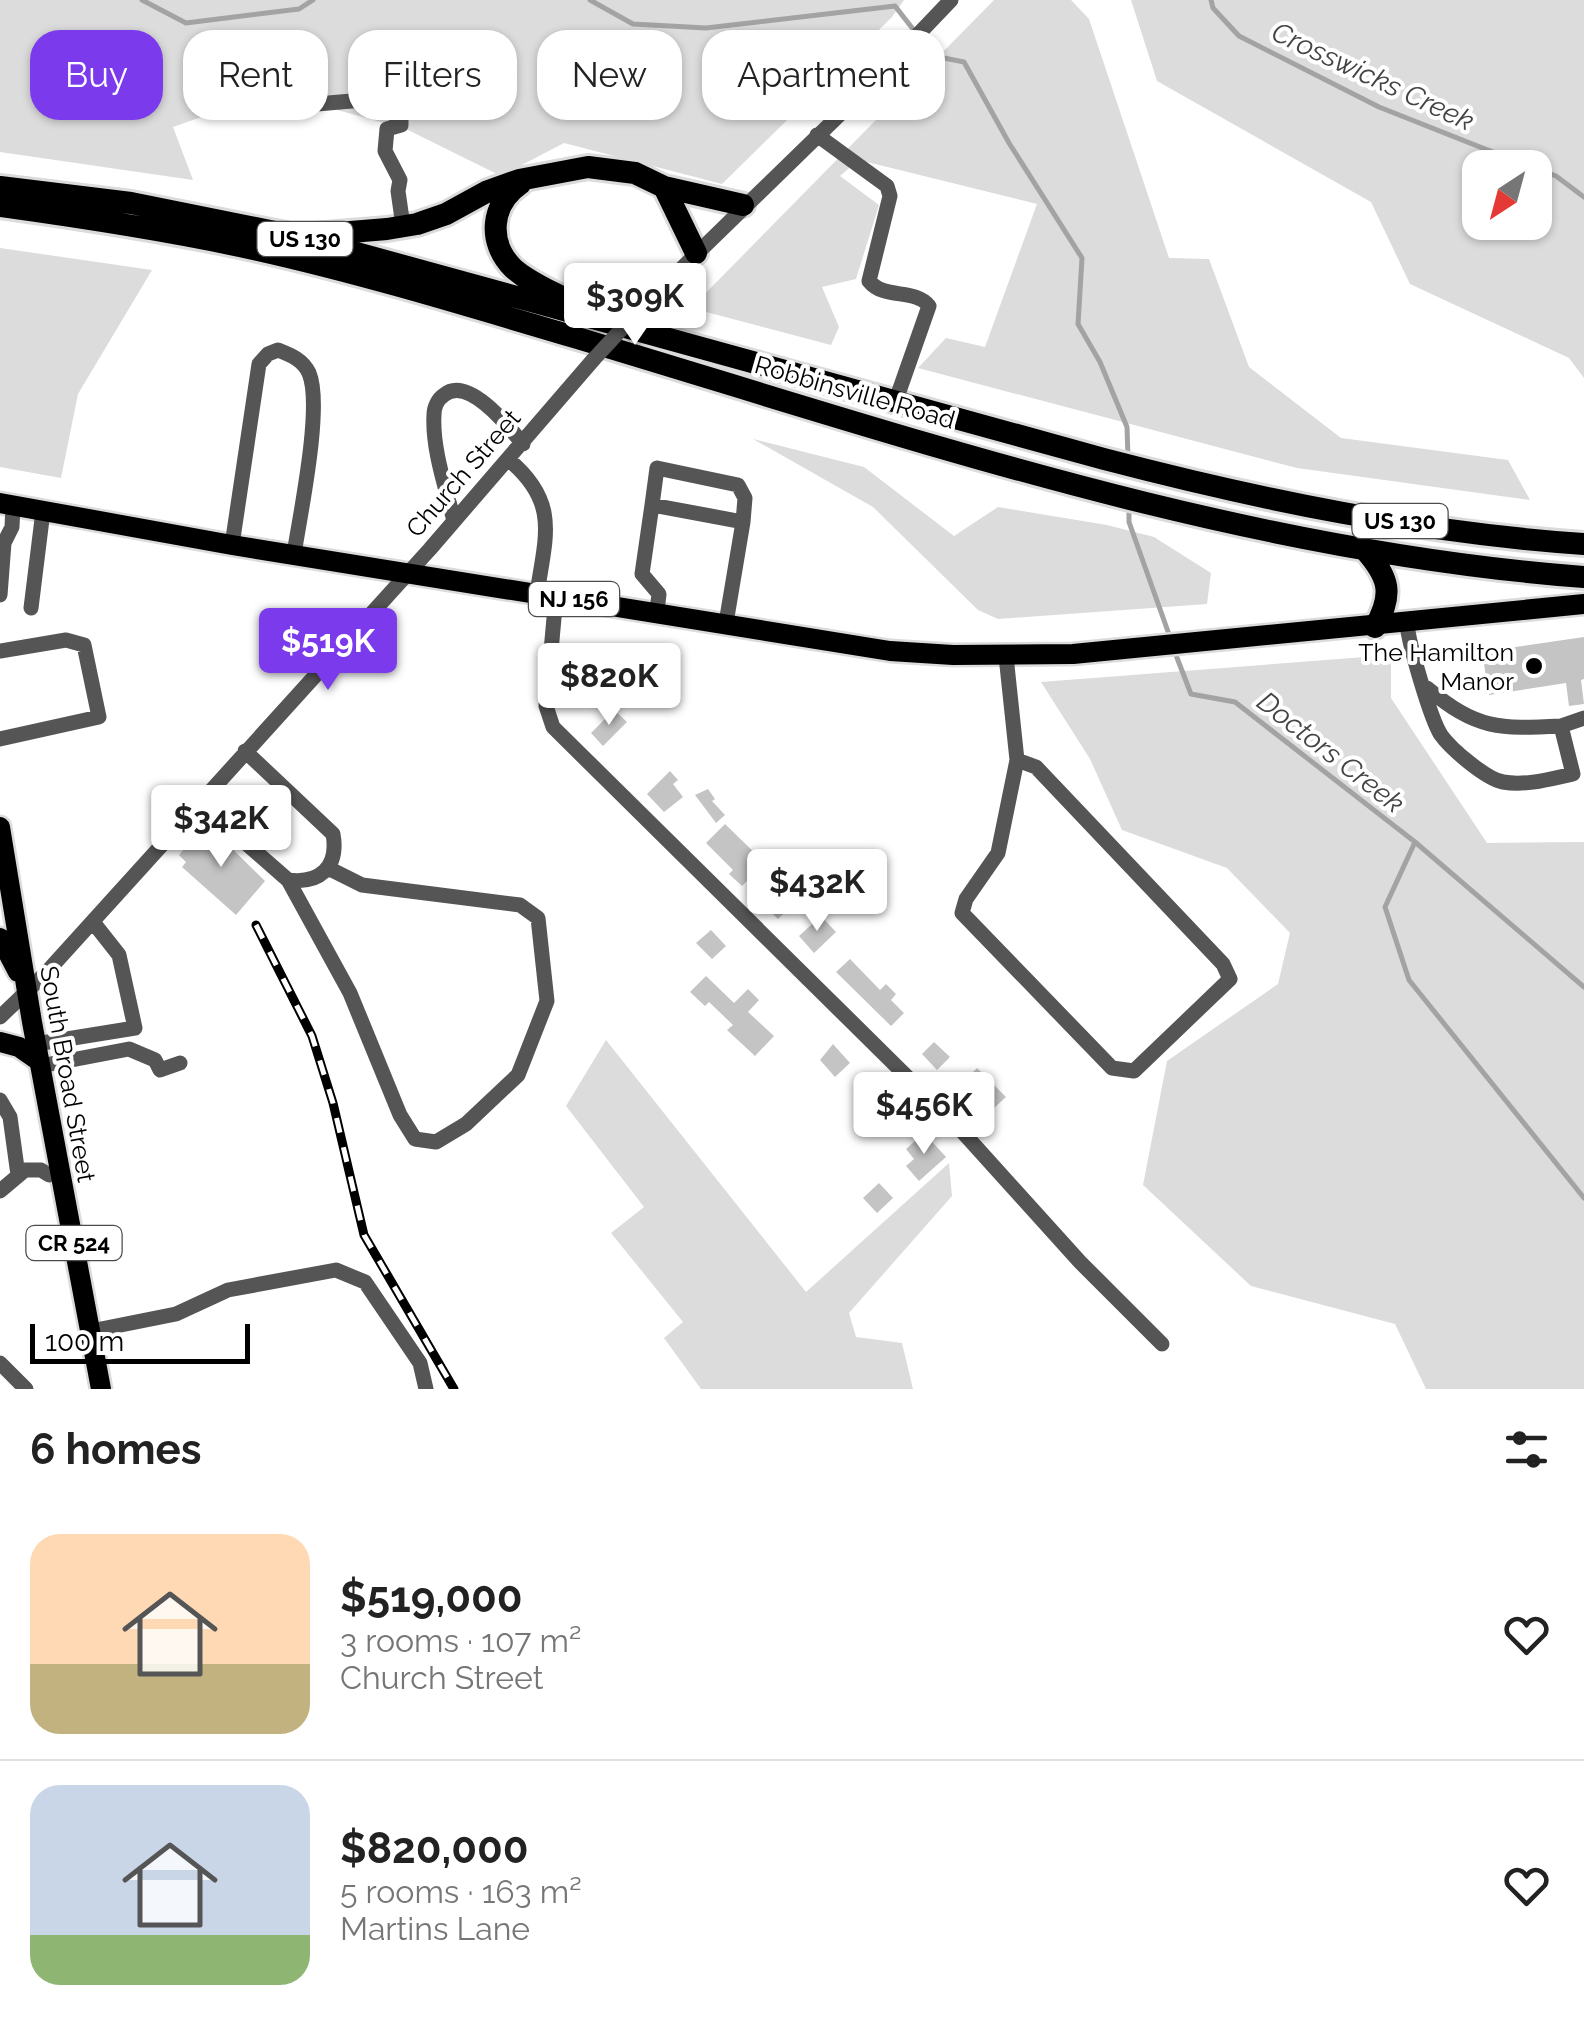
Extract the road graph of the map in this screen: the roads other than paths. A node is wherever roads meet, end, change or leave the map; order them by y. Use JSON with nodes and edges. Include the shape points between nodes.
{"nodes":[{"id":1,"x":951,"y":0,"type":"edge"},
{"id":2,"x":328,"y":103,"type":"edge"},
{"id":3,"x":817,"y":135,"type":"junction"},
{"id":4,"x":542,"y":175,"type":"junction"},
{"id":5,"x":0,"y":187,"type":"edge"},
{"id":6,"x":664,"y":187,"type":"junction"},
{"id":7,"x":743,"y":205,"type":"junction"},
{"id":8,"x":0,"y":206,"type":"edge"},
{"id":9,"x":403,"y":226,"type":"junction"},
{"id":10,"x":295,"y":236,"type":"junction"},
{"id":11,"x":696,"y":252,"type":"junction"},
{"id":12,"x":604,"y":321,"type":"junction"},
{"id":13,"x":896,"y":400,"type":"junction"},
{"id":14,"x":523,"y":444,"type":"junction"},
{"id":15,"x":509,"y":460,"type":"junction"},
{"id":16,"x":652,"y":504,"type":"junction"},
{"id":17,"x":6,"y":505,"type":"edge"},
{"id":18,"x":43,"y":511,"type":"junction"},
{"id":19,"x":454,"y":521,"type":"junction"},
{"id":20,"x":743,"y":522,"type":"junction"},
{"id":21,"x":1584,"y":544,"type":"edge"},
{"id":22,"x":232,"y":545,"type":"junction"},
{"id":23,"x":1366,"y":550,"type":"junction"},
{"id":24,"x":294,"y":554,"type":"junction"},
{"id":25,"x":407,"y":573,"type":"junction"},
{"id":26,"x":1584,"y":577,"type":"edge"},
{"id":27,"x":0,"y":594,"type":"edge"},
{"id":28,"x":547,"y":594,"type":"junction"},
{"id":29,"x":1584,"y":604,"type":"edge"},
{"id":30,"x":31,"y":608,"type":"dead end"},
{"id":31,"x":658,"y":611,"type":"junction"},
{"id":32,"x":726,"y":623,"type":"junction"},
{"id":33,"x":1406,"y":623,"type":"junction"},
{"id":34,"x":1375,"y":626,"type":"junction"},
{"id":35,"x":0,"y":651,"type":"edge"},
{"id":36,"x":1006,"y":656,"type":"junction"},
{"id":37,"x":1425,"y":686,"type":"junction"},
{"id":38,"x":1584,"y":718,"type":"edge"},
{"id":39,"x":1561,"y":726,"type":"junction"},
{"id":40,"x":0,"y":739,"type":"edge"},
{"id":41,"x":245,"y":750,"type":"junction"},
{"id":42,"x":1017,"y":760,"type":"junction"},
{"id":43,"x":199,"y":802,"type":"junction"},
{"id":44,"x":0,"y":827,"type":"edge"},
{"id":45,"x":328,"y":868,"type":"junction"},
{"id":46,"x":288,"y":880,"type":"junction"},
{"id":47,"x":93,"y":922,"type":"junction"},
{"id":48,"x":0,"y":938,"type":"edge"},
{"id":49,"x":27,"y":992,"type":"junction"},
{"id":50,"x":0,"y":1017,"type":"edge"},
{"id":51,"x":0,"y":1042,"type":"edge"},
{"id":52,"x":39,"y":1057,"type":"junction"},
{"id":53,"x":180,"y":1063,"type":"dead end"},
{"id":54,"x":0,"y":1100,"type":"edge"},
{"id":55,"x":18,"y":1175,"type":"junction"},
{"id":56,"x":55,"y":1175,"type":"junction"},
{"id":57,"x":0,"y":1191,"type":"edge"},
{"id":58,"x":91,"y":1332,"type":"junction"},
{"id":59,"x":1162,"y":1344,"type":"dead end"},
{"id":60,"x":0,"y":1363,"type":"edge"},
{"id":61,"x":23,"y":1388,"type":"edge"},
{"id":62,"x":102,"y":1389,"type":"edge"},
{"id":63,"x":426,"y":1389,"type":"edge"}],
"edges":[{"from":1,"to":3,"type":"street","name":"Church Street"},
{"from":2,"to":9,"type":"street","via":[[363,100],[401,118],[387,130],[384,151],[400,180]]},
{"from":3,"to":7,"type":"street","name":"Church Street"},
{"from":3,"to":13,"type":"street","via":[[887,186],[871,286],[922,298],[928,306]]},
{"from":4,"to":6,"type":"highway","via":[[612,168]]},
{"from":4,"to":9,"type":"highway"},
{"from":4,"to":12,"type":"highway","via":[[518,185],[500,204],[498,243],[514,268]]},
{"from":5,"to":10,"type":"highway","name":"Robbinsville Road","number":"US 130"},
{"from":6,"to":7,"type":"highway"},
{"from":6,"to":11,"type":"highway"},
{"from":7,"to":11,"type":"street","name":"Church Street"},
{"from":8,"to":23,"type":"highway","name":"Robbinsville Road","number":"US 130","via":[[172,232],[342,270],[1108,494]]},
{"from":9,"to":10,"type":"highway"},
{"from":10,"to":12,"type":"highway","name":"Robbinsville Road","number":"US 130"},
{"from":11,"to":14,"type":"street","name":"Church Street","bridge":true},
{"from":12,"to":13,"type":"highway","name":"Robbinsville Road","number":"US 130"},
{"from":13,"to":21,"type":"highway","name":"Robbinsville Road","number":"US 130","via":[[1300,504]]},
{"from":14,"to":15,"type":"street","name":"Church Street"},
{"from":14,"to":19,"type":"street","via":[[476,397],[451,390],[443,395],[434,415]]},
{"from":15,"to":19,"type":"street","name":"Church Street"},
{"from":15,"to":28,"type":"street","via":[[541,496]]},
{"from":16,"to":20,"type":"street"},
{"from":16,"to":20,"type":"street","via":[[658,468],[738,485],[745,498]]},
{"from":16,"to":31,"type":"street","via":[[642,574],[659,594]]},
{"from":17,"to":18,"type":"main road","number":"NJ 156"},
{"from":17,"to":27,"type":"street","via":[[12,527],[4,542]]},
{"from":18,"to":22,"type":"main road","number":"NJ 156"},
{"from":18,"to":30,"type":"street"},
{"from":19,"to":25,"type":"street","name":"Church Street"},
{"from":20,"to":32,"type":"street"},
{"from":22,"to":24,"type":"main road","number":"NJ 156"},
{"from":22,"to":24,"type":"street","via":[[256,376],[259,364],[278,350],[302,363],[313,385]]},
{"from":23,"to":26,"type":"highway","name":"Robbinsville Road","number":"US 130"},
{"from":23,"to":34,"type":"highway","via":[[1382,569],[1387,589]]},
{"from":24,"to":25,"type":"main road","number":"NJ 156"},
{"from":25,"to":28,"type":"main road","number":"NJ 156"},
{"from":25,"to":41,"type":"street","name":"Church Street"},
{"from":28,"to":31,"type":"main road","number":"NJ 156"},
{"from":28,"to":59,"type":"street","via":[[546,706],[552,727],[959,1128]]},
{"from":29,"to":33,"type":"main road","number":"NJ 156"},
{"from":31,"to":32,"type":"main road","number":"NJ 156"},
{"from":32,"to":36,"type":"main road","number":"NJ 156","via":[[890,651]]},
{"from":33,"to":34,"type":"main road","number":"NJ 156"},
{"from":33,"to":37,"type":"street"},
{"from":34,"to":36,"type":"main road","number":"NJ 156"},
{"from":35,"to":40,"type":"street","via":[[66,640],[84,645],[99,717]]},
{"from":36,"to":42,"type":"street"},
{"from":37,"to":39,"type":"street","via":[[1479,722],[1503,729]]},
{"from":37,"to":39,"type":"street","via":[[1439,732],[1499,782],[1573,774]]},
{"from":38,"to":39,"type":"street"},
{"from":41,"to":43,"type":"street","name":"Church Street"},
{"from":41,"to":45,"type":"street","via":[[334,834]]},
{"from":42,"to":42,"type":"street","via":[[998,853],[962,913],[1112,1068],[1134,1071],[1230,979],[1036,766]]},
{"from":43,"to":46,"type":"street"},
{"from":43,"to":47,"type":"street","name":"Church Street"},
{"from":44,"to":49,"type":"main road","name":"South Broad Street"},
{"from":45,"to":46,"type":"street","via":[[307,882]]},
{"from":45,"to":46,"type":"street","via":[[362,884],[520,905],[538,918],[547,1001],[518,1075],[466,1124],[436,1142],[415,1139],[400,1115],[350,993]]},
{"from":47,"to":49,"type":"street","name":"Church Street"},
{"from":47,"to":52,"type":"street","via":[[118,956],[135,1028]]},
{"from":48,"to":49,"type":"main road","number":"CR 524"},
{"from":49,"to":50,"type":"street","name":"Church Street"},
{"from":49,"to":52,"type":"main road","name":"South Broad Street","number":"CR 524"},
{"from":51,"to":52,"type":"main road"},
{"from":52,"to":53,"type":"street","via":[[129,1049],[155,1060],[160,1070]]},
{"from":52,"to":56,"type":"main road","name":"South Broad Street","number":"CR 524"},
{"from":54,"to":55,"type":"street","via":[[10,1117]]},
{"from":55,"to":56,"type":"street","via":[[26,1181]]},
{"from":55,"to":57,"type":"street"},
{"from":56,"to":58,"type":"main road","name":"South Broad Street","number":"CR 524"},
{"from":58,"to":62,"type":"main road","name":"South Broad Street","number":"CR 524"},
{"from":58,"to":63,"type":"street","via":[[176,1314],[228,1290],[336,1270],[364,1282],[420,1363]]},
{"from":60,"to":61,"type":"street"}]}
